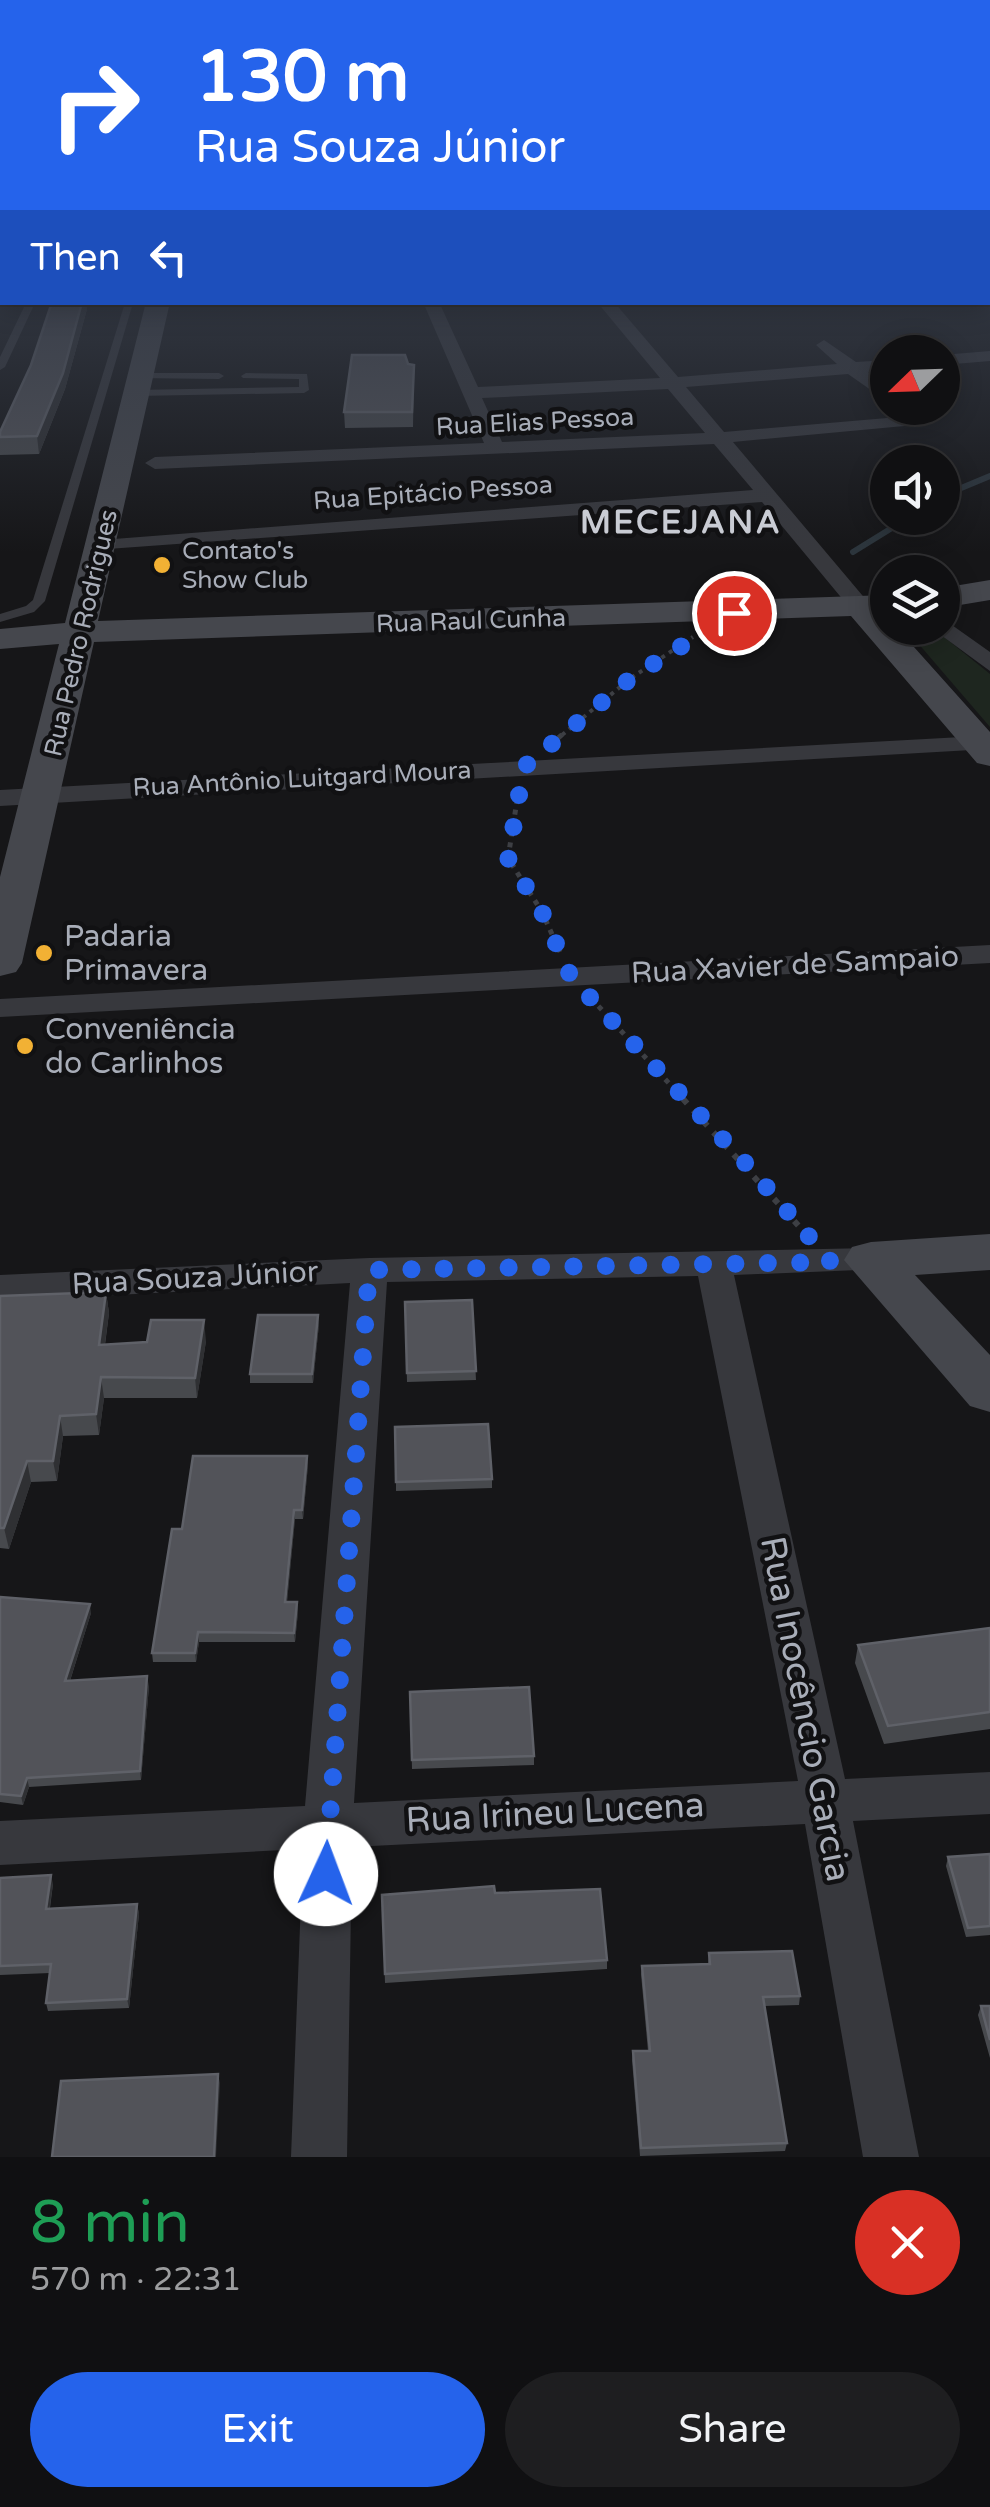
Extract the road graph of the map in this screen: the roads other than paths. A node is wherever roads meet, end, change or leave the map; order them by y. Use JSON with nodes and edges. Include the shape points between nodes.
{"nodes":[{"id":1,"x":115,"y":351,"type":"edge"},
{"id":2,"x":146,"y":351,"type":"edge"},
{"id":3,"x":453,"y":351,"type":"edge"},
{"id":4,"x":647,"y":351,"type":"edge"},
{"id":5,"x":831,"y":351,"type":"edge"},
{"id":6,"x":990,"y":356,"type":"edge"},
{"id":7,"x":960,"y":358,"type":"edge"},
{"id":8,"x":870,"y":366,"type":"edge"},
{"id":9,"x":852,"y":368,"type":"junction"},
{"id":10,"x":219,"y":376,"type":"dead end"},
{"id":11,"x":246,"y":376,"type":"dead end"},
{"id":12,"x":870,"y":382,"type":"edge"},
{"id":13,"x":674,"y":383,"type":"junction"},
{"id":14,"x":138,"y":384,"type":"junction"},
{"id":15,"x":473,"y":393,"type":"junction"},
{"id":16,"x":870,"y":418,"type":"edge"},
{"id":17,"x":720,"y":438,"type":"junction"},
{"id":18,"x":496,"y":449,"type":"junction"},
{"id":19,"x":156,"y":463,"type":"dead end"},
{"id":20,"x":770,"y":495,"type":"junction"},
{"id":21,"x":101,"y":546,"type":"junction"},
{"id":22,"x":990,"y":590,"type":"edge"},
{"id":23,"x":960,"y":595,"type":"edge"},
{"id":24,"x":870,"y":603,"type":"edge"},
{"id":25,"x":870,"y":607,"type":"edge"},
{"id":26,"x":0,"y":618,"type":"edge"},
{"id":27,"x":81,"y":632,"type":"junction"},
{"id":28,"x":0,"y":639,"type":"edge"},
{"id":29,"x":960,"y":640,"type":"edge"},
{"id":30,"x":903,"y":645,"type":"edge"},
{"id":31,"x":990,"y":664,"type":"edge"},
{"id":32,"x":985,"y":750,"type":"edge"},
{"id":33,"x":44,"y":794,"type":"junction"},
{"id":34,"x":0,"y":798,"type":"edge"},
{"id":35,"x":990,"y":954,"type":"edge"},
{"id":36,"x":0,"y":963,"type":"edge"},
{"id":37,"x":0,"y":1008,"type":"edge"},
{"id":38,"x":990,"y":1252,"type":"edge"},
{"id":39,"x":851,"y":1261,"type":"junction"},
{"id":40,"x":713,"y":1262,"type":"junction"},
{"id":41,"x":369,"y":1270,"type":"junction"},
{"id":42,"x":0,"y":1288,"type":"edge"},
{"id":43,"x":990,"y":1391,"type":"edge"},
{"id":44,"x":990,"y":1792,"type":"edge"},
{"id":45,"x":824,"y":1798,"type":"junction"},
{"id":46,"x":328,"y":1826,"type":"junction"},
{"id":47,"x":0,"y":1843,"type":"edge"},
{"id":48,"x":319,"y":2157,"type":"edge"},
{"id":49,"x":891,"y":2157,"type":"edge"}],
"edges":[{"from":1,"to":26,"type":"lane","via":[[39,601]]},
{"from":2,"to":14,"type":"main road","name":"Rua Pedro Rodrigues"},
{"from":3,"to":15,"type":"street"},
{"from":4,"to":13,"type":"street"},
{"from":5,"to":9,"type":"street"},
{"from":6,"to":7,"type":"street"},
{"from":8,"to":9,"type":"street"},
{"from":9,"to":12,"type":"street"},
{"from":9,"to":13,"type":"street"},
{"from":10,"to":14,"type":"lane"},
{"from":11,"to":14,"type":"lane","via":[[304,376],[304,390]]},
{"from":13,"to":15,"type":"street"},
{"from":13,"to":17,"type":"street"},
{"from":14,"to":21,"type":"main road","name":"Rua Pedro Rodrigues"},
{"from":15,"to":18,"type":"street"},
{"from":16,"to":17,"type":"street","name":"Rua Elias Pessoa"},
{"from":17,"to":18,"type":"street","name":"Rua Elias Pessoa"},
{"from":17,"to":20,"type":"street"},
{"from":18,"to":19,"type":"street","name":"Rua Elias Pessoa"},
{"from":20,"to":21,"type":"street","name":"Rua Epitácio Pessoa"},
{"from":20,"to":24,"type":"street"},
{"from":21,"to":27,"type":"main road","name":"Rua Pedro Rodrigues"},
{"from":22,"to":23,"type":"main road"},
{"from":25,"to":27,"type":"main road","name":"Rua Raul Cunha"},
{"from":27,"to":28,"type":"main road","name":"Rua Raul Cunha"},
{"from":27,"to":33,"type":"main road","name":"Rua Pedro Rodrigues"},
{"from":29,"to":31,"type":"street"},
{"from":30,"to":32,"type":"main road"},
{"from":32,"to":33,"type":"street","name":"Rua Antônio Luitgard Moura"},
{"from":33,"to":34,"type":"street","name":"Rua Antônio Luitgard Moura"},
{"from":33,"to":36,"type":"main road","name":"Rua Pedro Rodrigues"},
{"from":35,"to":37,"type":"street","name":"Rua Xavier de Sampaio"},
{"from":38,"to":39,"type":"main road","name":"Rua Souza Júnior"},
{"from":39,"to":40,"type":"street","name":"Rua Souza Júnior"},
{"from":39,"to":43,"type":"main road"},
{"from":40,"to":41,"type":"street","name":"Rua Souza Júnior"},
{"from":40,"to":45,"type":"street","name":"Rua Inocêncio Garcia"},
{"from":41,"to":42,"type":"street","name":"Rua Souza Júnior"},
{"from":41,"to":46,"type":"street"},
{"from":44,"to":45,"type":"street","name":"Rua Irineu Lucena"},
{"from":45,"to":46,"type":"street","name":"Rua Irineu Lucena"},
{"from":45,"to":49,"type":"street","name":"Rua Inocêncio Garcia"},
{"from":46,"to":47,"type":"street","name":"Rua Irineu Lucena"},
{"from":46,"to":48,"type":"street"}]}
